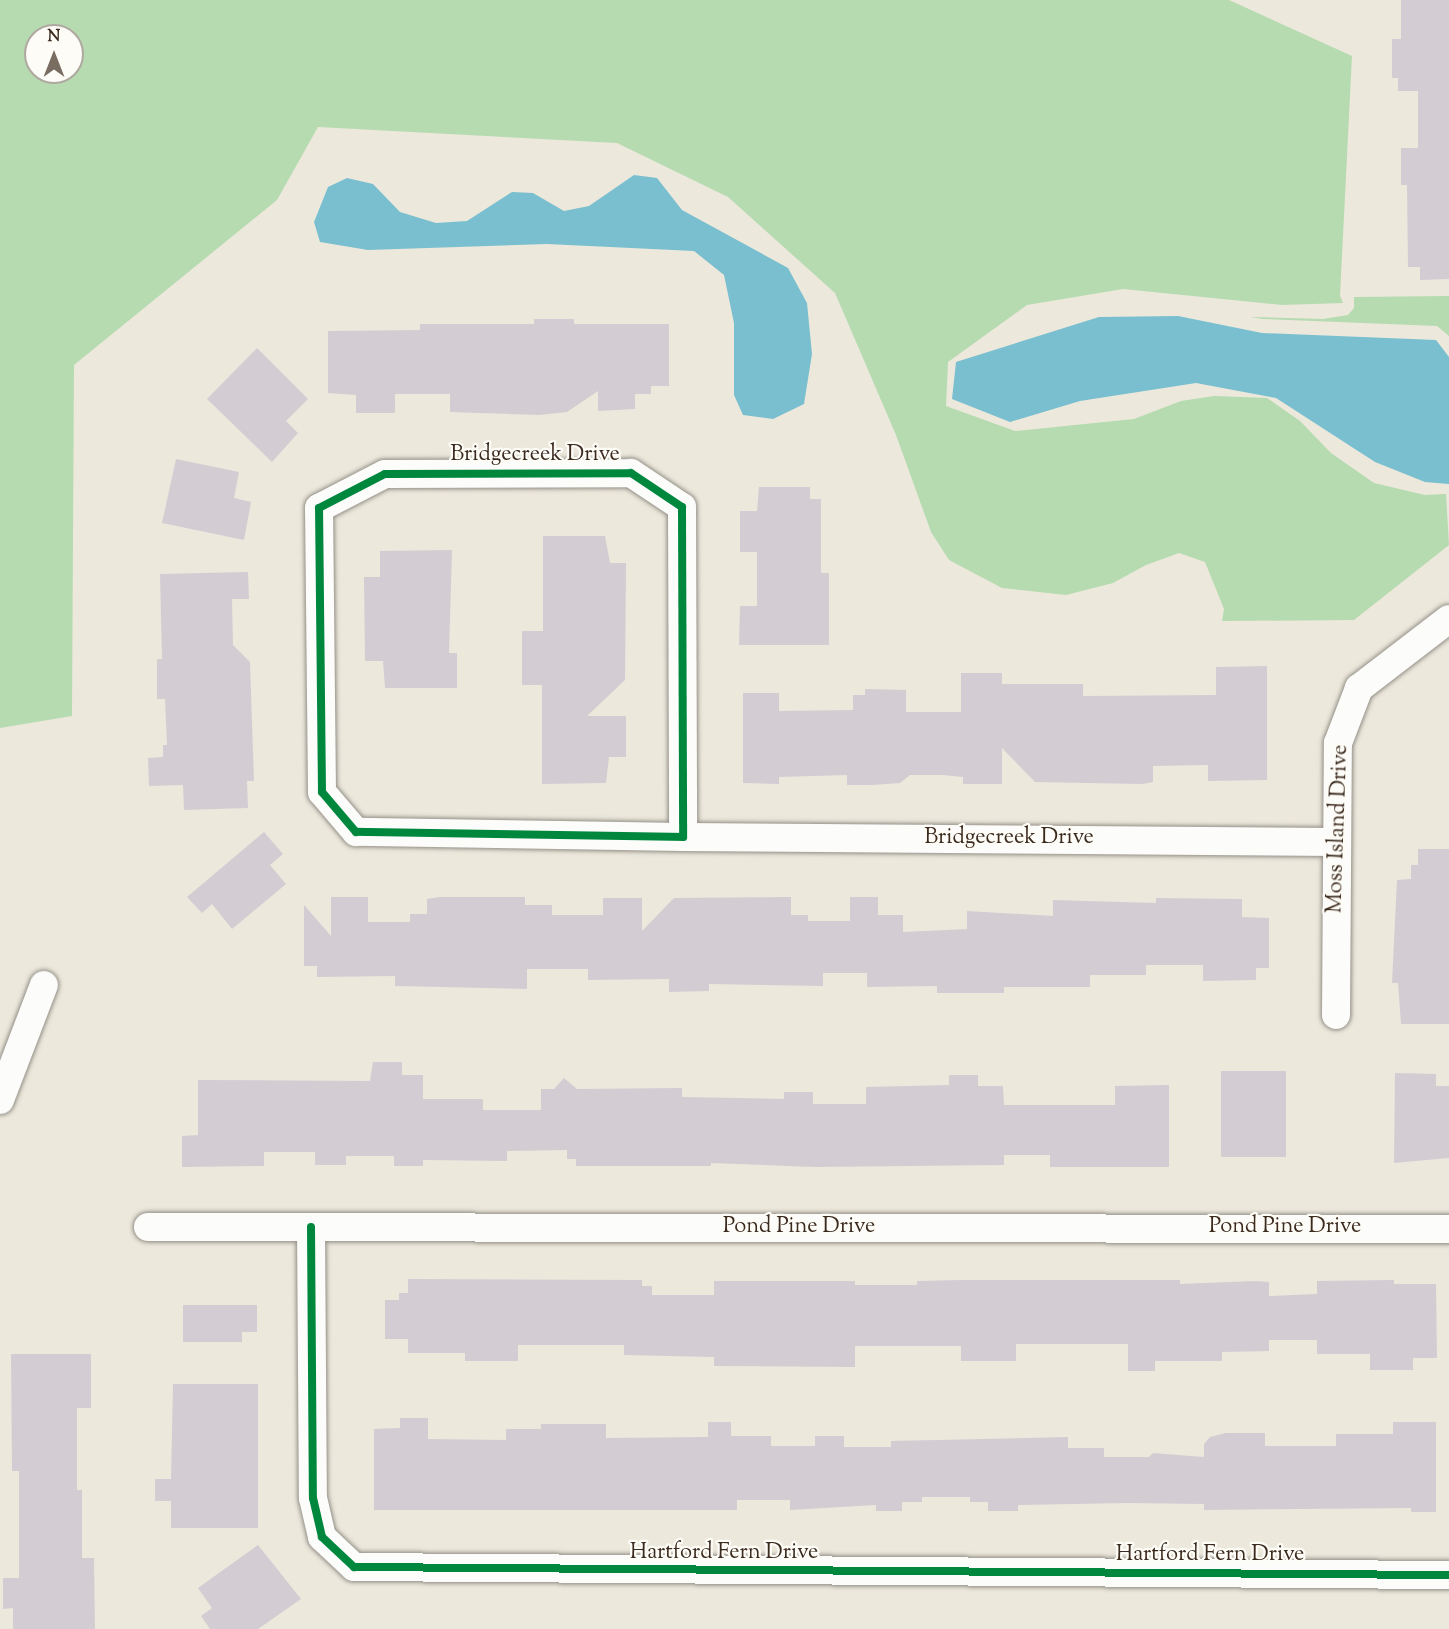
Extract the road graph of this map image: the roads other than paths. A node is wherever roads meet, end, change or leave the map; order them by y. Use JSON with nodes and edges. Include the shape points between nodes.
{"nodes":[{"id":1,"x":1449,"y":619,"type":"edge"},
{"id":2,"x":683,"y":837,"type":"junction"},
{"id":3,"x":1336,"y":842,"type":"junction"},
{"id":4,"x":44,"y":985,"type":"dead end"},
{"id":5,"x":1336,"y":1015,"type":"dead end"},
{"id":6,"x":0,"y":1100,"type":"edge"},
{"id":7,"x":148,"y":1227,"type":"dead end"},
{"id":8,"x":311,"y":1227,"type":"junction"},
{"id":9,"x":1449,"y":1229,"type":"edge"},
{"id":10,"x":1449,"y":1575,"type":"edge"}],
"edges":[{"from":1,"to":3,"type":"street","name":"Moss Island Drive","via":[[1359,688],[1338,743]]},
{"from":2,"to":2,"type":"street","name":"Bridgecreek Drive","via":[[682,507],[630,473],[385,474],[319,508],[322,792],[356,832]]},
{"from":2,"to":3,"type":"street","name":"Bridgecreek Drive"},
{"from":3,"to":5,"type":"street","name":"Moss Island Drive"},
{"from":4,"to":6,"type":"street"},
{"from":7,"to":8,"type":"street","name":"Pond Pine Drive"},
{"from":8,"to":9,"type":"street","name":"Pond Pine Drive"},
{"from":8,"to":10,"type":"street","name":"Hartford Fern Drive","via":[[313,1498],[322,1537],[354,1567]]}]}
